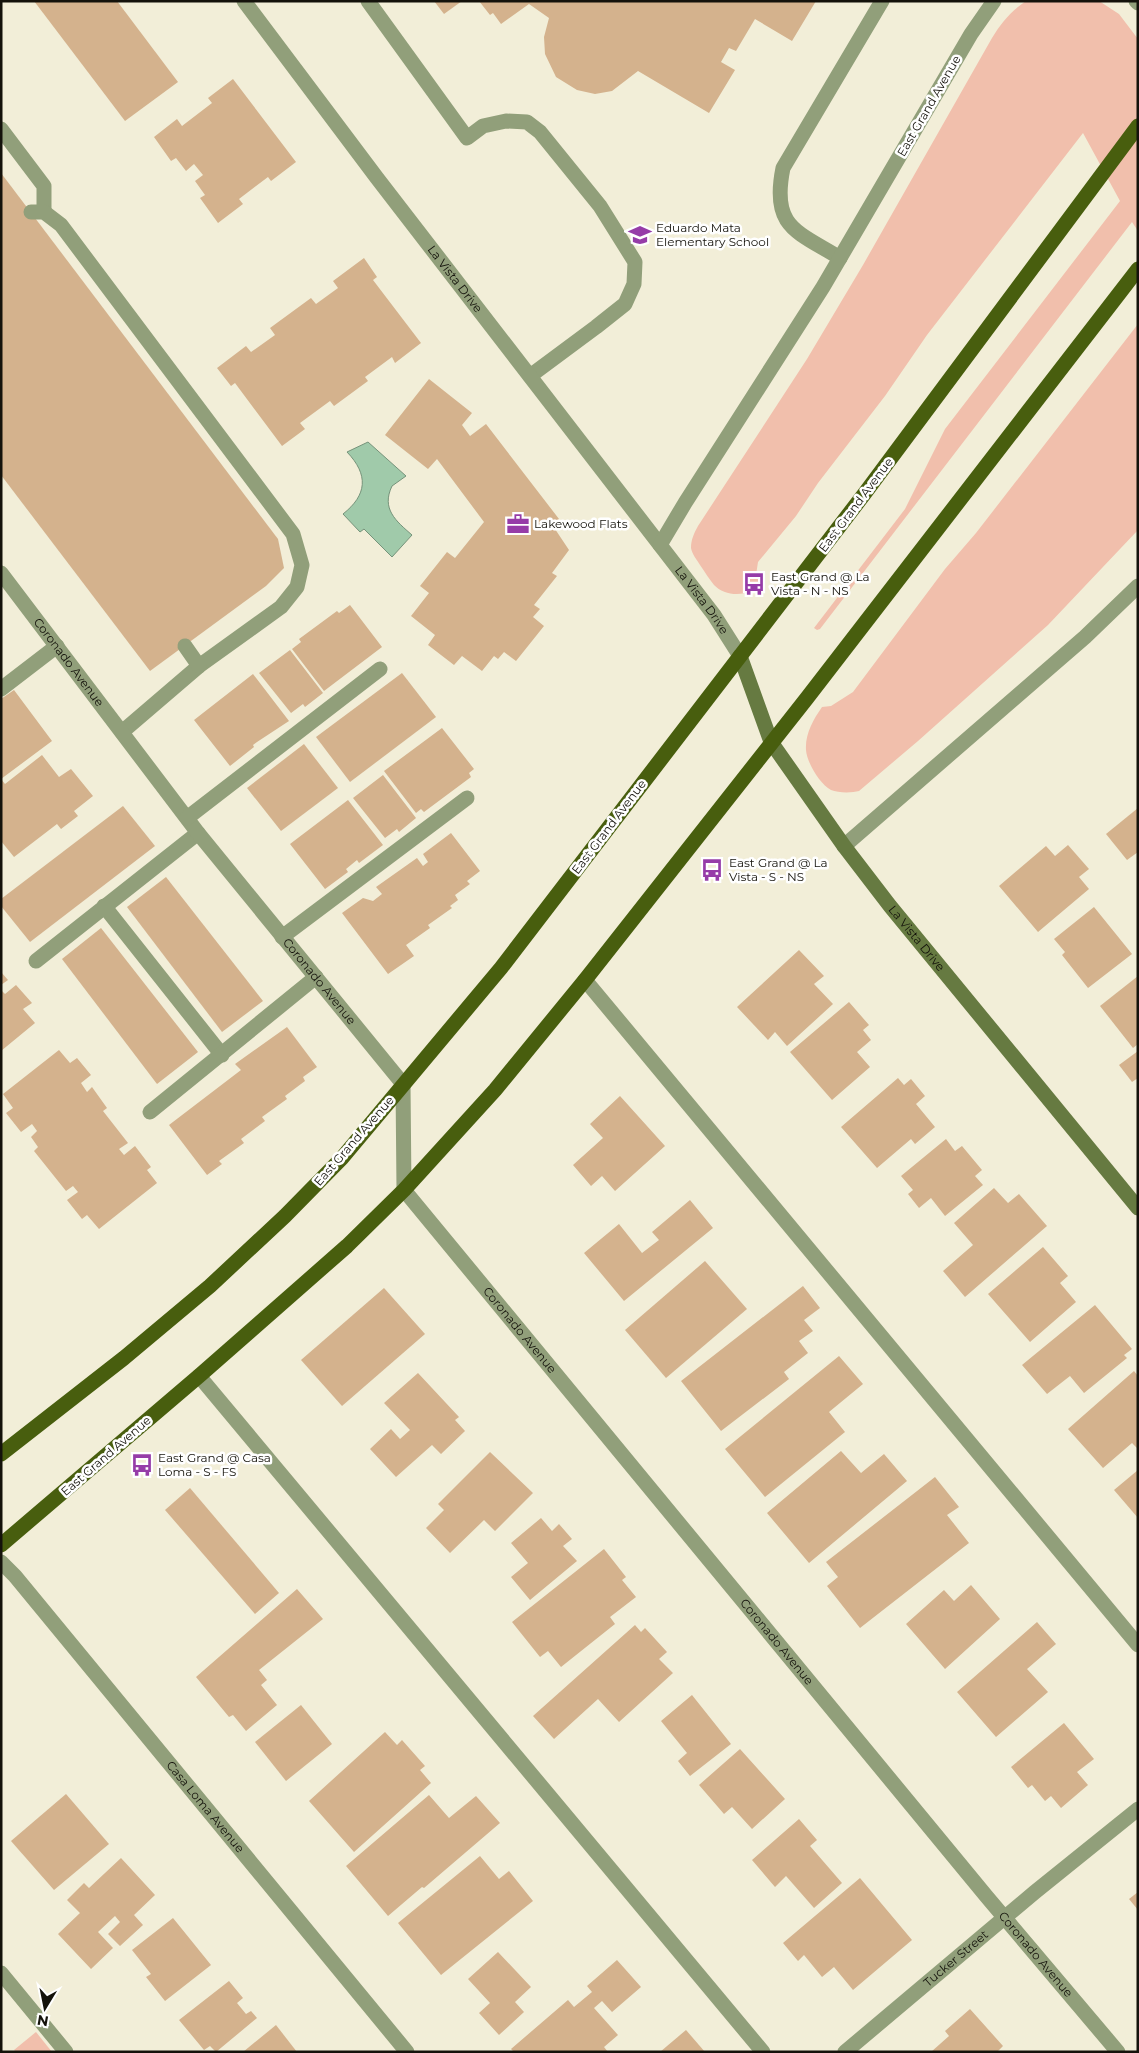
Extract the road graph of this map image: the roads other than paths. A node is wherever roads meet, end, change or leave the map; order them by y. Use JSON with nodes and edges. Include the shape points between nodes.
{"nodes":[{"id":1,"x":244,"y":1,"type":"edge"},
{"id":2,"x":368,"y":1,"type":"edge"},
{"id":3,"x":882,"y":1,"type":"edge"},
{"id":4,"x":993,"y":2,"type":"edge"},
{"id":5,"x":1138,"y":126,"type":"edge"},
{"id":6,"x":1,"y":129,"type":"edge"},
{"id":7,"x":840,"y":258,"type":"junction"},
{"id":8,"x":1138,"y":268,"type":"edge"},
{"id":9,"x":530,"y":376,"type":"junction"},
{"id":10,"x":660,"y":545,"type":"junction"},
{"id":11,"x":1,"y":573,"type":"edge"},
{"id":12,"x":1138,"y":586,"type":"edge"},
{"id":13,"x":57,"y":646,"type":"junction"},
{"id":14,"x":185,"y":646,"type":"dead end"},
{"id":15,"x":740,"y":656,"type":"junction"},
{"id":16,"x":199,"y":666,"type":"junction"},
{"id":17,"x":380,"y":669,"type":"dead end"},
{"id":18,"x":1,"y":689,"type":"edge"},
{"id":19,"x":122,"y":732,"type":"junction"},
{"id":20,"x":772,"y":742,"type":"junction"},
{"id":21,"x":467,"y":798,"type":"dead end"},
{"id":22,"x":187,"y":818,"type":"junction"},
{"id":23,"x":198,"y":833,"type":"junction"},
{"id":24,"x":844,"y":846,"type":"junction"},
{"id":25,"x":104,"y":906,"type":"junction"},
{"id":26,"x":282,"y":937,"type":"junction"},
{"id":27,"x":36,"y":961,"type":"dead end"},
{"id":28,"x":316,"y":977,"type":"junction"},
{"id":29,"x":585,"y":980,"type":"junction"},
{"id":30,"x":222,"y":1055,"type":"junction"},
{"id":31,"x":403,"y":1084,"type":"junction"},
{"id":32,"x":150,"y":1112,"type":"dead end"},
{"id":33,"x":404,"y":1190,"type":"junction"},
{"id":34,"x":1138,"y":1208,"type":"edge"},
{"id":35,"x":199,"y":1376,"type":"junction"},
{"id":36,"x":1,"y":1454,"type":"edge"},
{"id":37,"x":1,"y":1545,"type":"edge"},
{"id":38,"x":1,"y":1562,"type":"edge"},
{"id":39,"x":1138,"y":1645,"type":"edge"},
{"id":40,"x":1138,"y":1809,"type":"edge"},
{"id":41,"x":1005,"y":1918,"type":"junction"},
{"id":42,"x":1,"y":1973,"type":"edge"},
{"id":43,"x":66,"y":2052,"type":"edge"},
{"id":44,"x":407,"y":2052,"type":"edge"},
{"id":45,"x":763,"y":2052,"type":"edge"},
{"id":46,"x":845,"y":2052,"type":"edge"},
{"id":47,"x":1118,"y":2052,"type":"edge"}],
"edges":[{"from":1,"to":9,"type":"street","name":"La Vista Drive"},
{"from":2,"to":9,"type":"street","via":[[467,138],[483,126],[506,121],[527,122],[540,132],[600,206],[635,262],[634,284],[624,304]]},
{"from":3,"to":7,"type":"street","via":[[783,168],[779,186],[779,204],[794,230]]},
{"from":4,"to":7,"type":"street","name":"East Grand Avenue"},
{"from":5,"to":15,"type":"main road","name":"East Grand Avenue"},
{"from":6,"to":16,"type":"street","via":[[44,186],[38,212],[61,224],[293,534],[302,565],[296,587],[281,607]]},
{"from":7,"to":10,"type":"street","name":"East Grand Avenue"},
{"from":8,"to":20,"type":"main road","name":"East Grand Avenue"},
{"from":9,"to":10,"type":"street","name":"La Vista Drive"},
{"from":10,"to":15,"type":"street","name":"La Vista Drive"},
{"from":11,"to":13,"type":"street","name":"Coronado Avenue"},
{"from":12,"to":24,"type":"street","via":[[1086,637]]},
{"from":13,"to":18,"type":"street"},
{"from":13,"to":19,"type":"street","name":"Coronado Avenue"},
{"from":14,"to":16,"type":"street"},
{"from":15,"to":20,"type":"street","name":"La Vista Drive"},
{"from":15,"to":31,"type":"main road","name":"East Grand Avenue","via":[[501,968]]},
{"from":16,"to":19,"type":"street"},
{"from":17,"to":22,"type":"street"},
{"from":19,"to":22,"type":"street","name":"Coronado Avenue"},
{"from":20,"to":24,"type":"street","name":"La Vista Drive"},
{"from":20,"to":29,"type":"main road","name":"East Grand Avenue"},
{"from":21,"to":26,"type":"street"},
{"from":22,"to":23,"type":"street","name":"Coronado Avenue"},
{"from":23,"to":25,"type":"street"},
{"from":23,"to":26,"type":"street","name":"Coronado Avenue"},
{"from":24,"to":34,"type":"street","name":"La Vista Drive"},
{"from":25,"to":27,"type":"street"},
{"from":25,"to":30,"type":"street"},
{"from":26,"to":28,"type":"street","name":"Coronado Avenue"},
{"from":28,"to":30,"type":"street"},
{"from":28,"to":31,"type":"street","name":"Coronado Avenue"},
{"from":29,"to":33,"type":"main road","name":"East Grand Avenue","via":[[495,1090]]},
{"from":29,"to":39,"type":"street"},
{"from":30,"to":32,"type":"street"},
{"from":31,"to":33,"type":"street"},
{"from":31,"to":36,"type":"main road","name":"East Grand Avenue","via":[[342,1158],[210,1286]]},
{"from":33,"to":35,"type":"main road","name":"East Grand Avenue","via":[[347,1246]]},
{"from":33,"to":41,"type":"street","name":"Coronado Avenue"},
{"from":35,"to":37,"type":"main road","name":"East Grand Avenue"},
{"from":35,"to":45,"type":"street"},
{"from":38,"to":44,"type":"street","name":"Casa Loma Avenue"},
{"from":40,"to":41,"type":"street","name":"Tucker Street"},
{"from":41,"to":46,"type":"street","name":"Tucker Street"},
{"from":41,"to":47,"type":"street","name":"Coronado Avenue"},
{"from":42,"to":43,"type":"street"}]}
